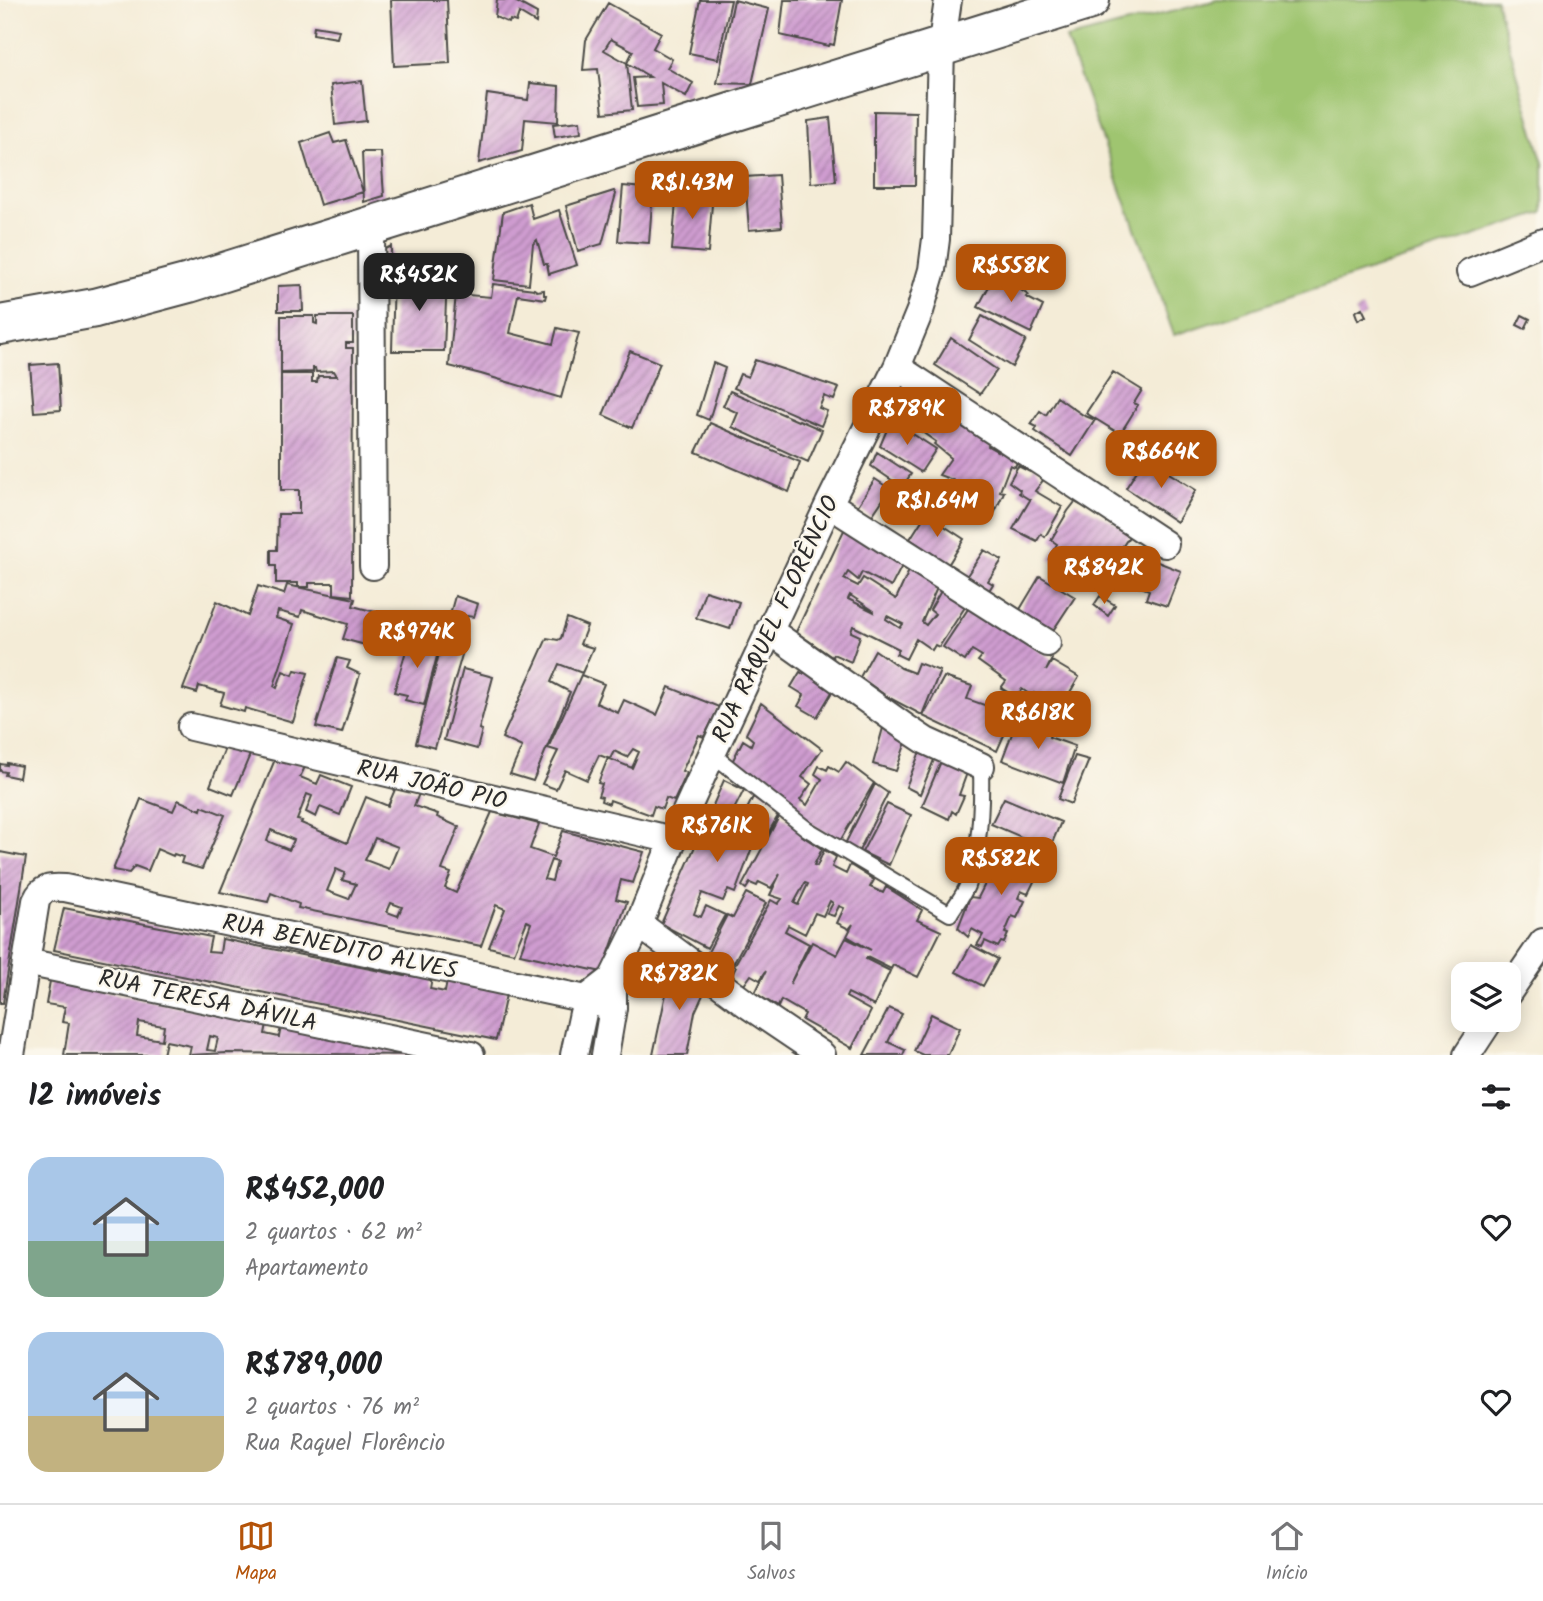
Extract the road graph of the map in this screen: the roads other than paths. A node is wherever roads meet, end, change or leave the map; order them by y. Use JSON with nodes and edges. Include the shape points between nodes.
{"nodes":[{"id":1,"x":948,"y":0,"type":"edge"},
{"id":2,"x":1090,"y":0,"type":"edge"},
{"id":3,"x":941,"y":49,"type":"junction"},
{"id":4,"x":371,"y":226,"type":"junction"},
{"id":5,"x":1543,"y":242,"type":"edge"},
{"id":6,"x":1470,"y":272,"type":"dead end"},
{"id":7,"x":0,"y":325,"type":"edge"},
{"id":8,"x":897,"y":367,"type":"junction"},
{"id":9,"x":829,"y":504,"type":"junction"},
{"id":10,"x":1165,"y":544,"type":"dead end"},
{"id":11,"x":373,"y":566,"type":"dead end"},
{"id":12,"x":769,"y":630,"type":"junction"},
{"id":13,"x":1047,"y":643,"type":"dead end"},
{"id":14,"x":191,"y":727,"type":"dead end"},
{"id":15,"x":712,"y":754,"type":"junction"},
{"id":16,"x":981,"y":766,"type":"joint"},
{"id":17,"x":673,"y":840,"type":"junction"},
{"id":18,"x":639,"y":924,"type":"junction"},
{"id":19,"x":1543,"y":942,"type":"edge"},
{"id":20,"x":26,"y":962,"type":"junction"},
{"id":21,"x":1521,"y":974,"type":"edge"},
{"id":22,"x":612,"y":979,"type":"junction"},
{"id":23,"x":586,"y":999,"type":"junction"},
{"id":24,"x":613,"y":1008,"type":"junction"},
{"id":25,"x":1482,"y":1032,"type":"edge"},
{"id":26,"x":11,"y":1055,"type":"edge"},
{"id":27,"x":471,"y":1055,"type":"edge"},
{"id":28,"x":574,"y":1055,"type":"edge"},
{"id":29,"x":605,"y":1055,"type":"edge"},
{"id":30,"x":822,"y":1055,"type":"edge"},
{"id":31,"x":1467,"y":1055,"type":"edge"}],
"edges":[{"from":1,"to":3,"type":"street","name":"RUA RAQUEL FLORÊNCIO"},
{"from":2,"to":3,"type":"main road"},
{"from":3,"to":4,"type":"main road"},
{"from":3,"to":8,"type":"street","name":"RUA RAQUEL FLORÊNCIO","via":[[932,270]]},
{"from":4,"to":7,"type":"main road","via":[[189,283],[95,308]]},
{"from":4,"to":11,"type":"street"},
{"from":5,"to":6,"type":"street"},
{"from":8,"to":9,"type":"street","name":"RUA RAQUEL FLORÊNCIO"},
{"from":8,"to":10,"type":"street"},
{"from":9,"to":12,"type":"street","name":"RUA RAQUEL FLORÊNCIO"},
{"from":9,"to":13,"type":"street"},
{"from":12,"to":15,"type":"street","name":"RUA RAQUEL FLORÊNCIO"},
{"from":12,"to":16,"type":"street","via":[[926,741]]},
{"from":14,"to":17,"type":"street","name":"RUA JOÃO PIO"},
{"from":15,"to":16,"type":"lane","via":[[807,829],[950,914],[967,886],[978,835]]},
{"from":15,"to":17,"type":"street","name":"RUA RAQUEL FLORÊNCIO"},
{"from":17,"to":18,"type":"street","name":"RUA RAQUEL FLORÊNCIO"},
{"from":18,"to":22,"type":"street","name":"RUA RAQUEL FLORÊNCIO"},
{"from":18,"to":30,"type":"street"},
{"from":19,"to":21,"type":"street"},
{"from":20,"to":23,"type":"street","name":"RUA BENEDITO ALVES","via":[[39,894],[50,887]]},
{"from":20,"to":26,"type":"street"},
{"from":20,"to":27,"type":"street","name":"RUA TERESA DÁVILA"},
{"from":22,"to":23,"type":"street","name":"RUA RAQUEL FLORÊNCIO"},
{"from":22,"to":24,"type":"street","name":"RUA RAQUEL FLORÊNCIO"},
{"from":23,"to":24,"type":"street","name":"RUA BENEDITO ALVES"},
{"from":23,"to":28,"type":"street"},
{"from":24,"to":29,"type":"street","name":"RUA RAQUEL FLORÊNCIO"},
{"from":25,"to":31,"type":"street"}]}
